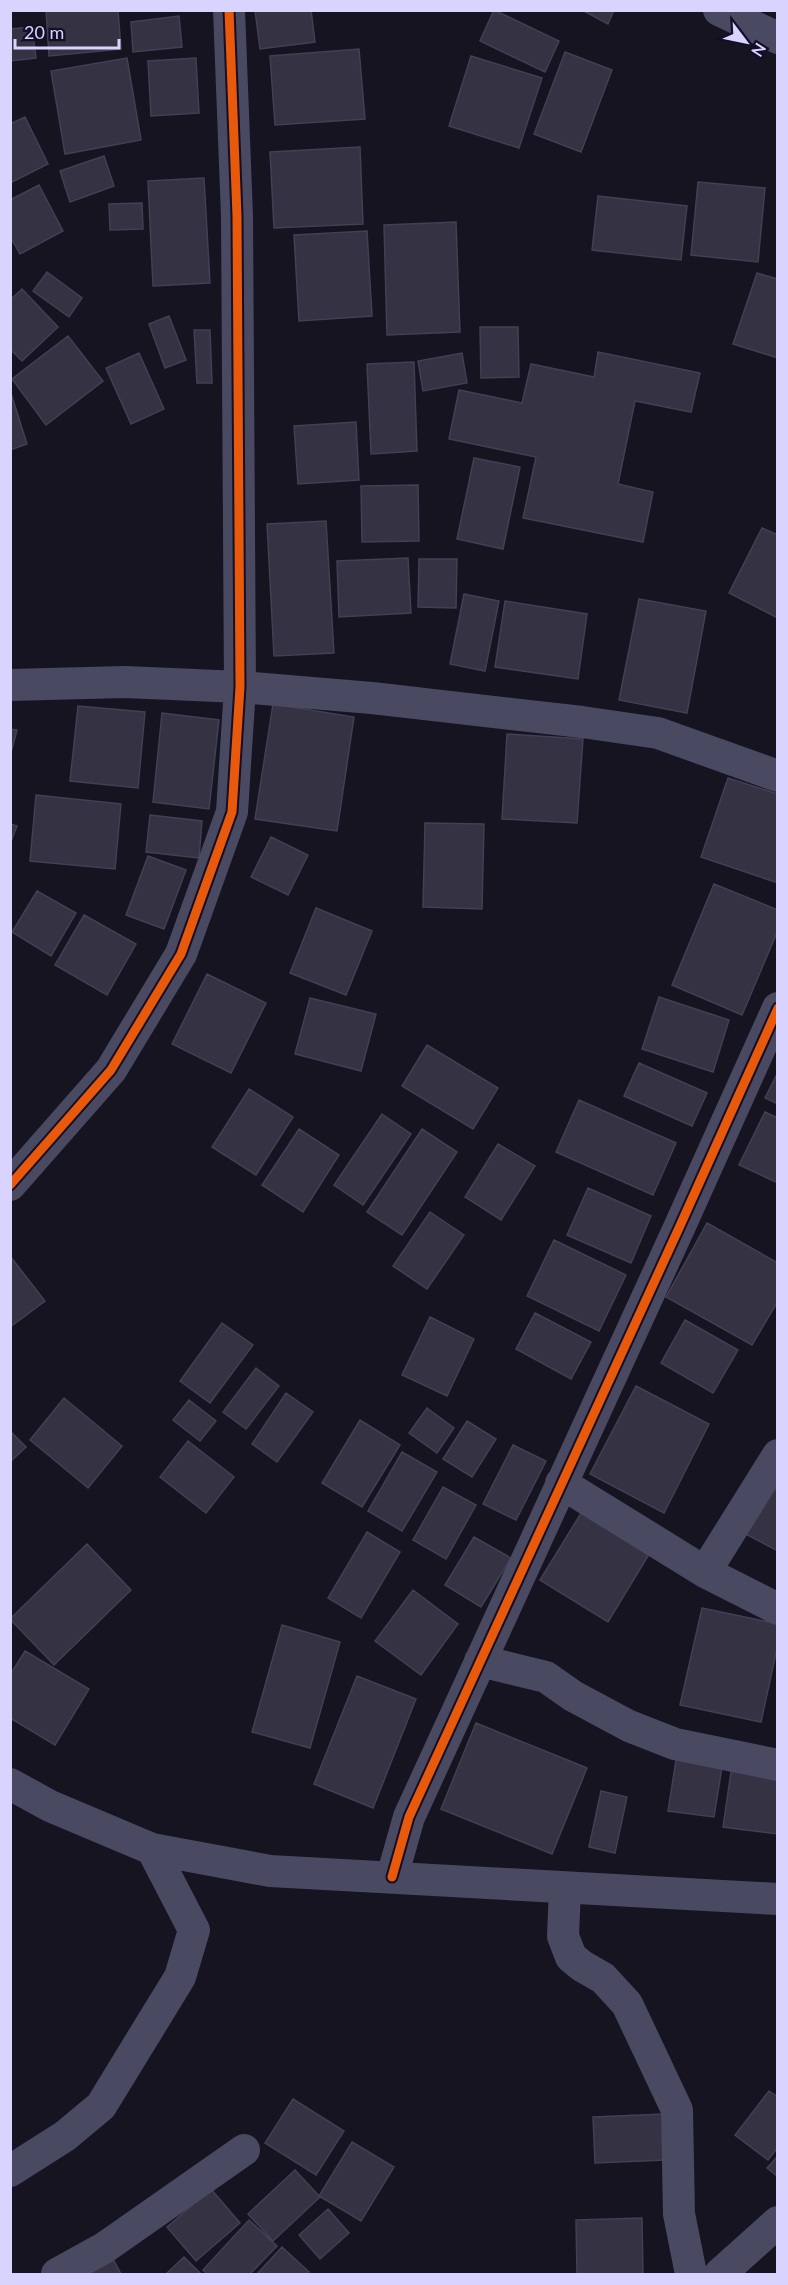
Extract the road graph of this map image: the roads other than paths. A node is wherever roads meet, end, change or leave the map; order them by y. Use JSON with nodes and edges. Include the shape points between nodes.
{"nodes":[{"id":1,"x":229,"y":10,"type":"edge"},
{"id":2,"x":719,"y":10,"type":"edge"},
{"id":3,"x":777,"y":38,"type":"edge"},
{"id":4,"x":10,"y":685,"type":"edge"},
{"id":5,"x":240,"y":687,"type":"junction"},
{"id":6,"x":777,"y":776,"type":"edge"},
{"id":7,"x":777,"y":1008,"type":"edge"},
{"id":8,"x":10,"y":1185,"type":"edge"},
{"id":9,"x":777,"y":1455,"type":"edge"},
{"id":10,"x":561,"y":1483,"type":"junction"},
{"id":11,"x":705,"y":1572,"type":"junction"},
{"id":12,"x":777,"y":1609,"type":"edge"},
{"id":13,"x":480,"y":1661,"type":"junction"},
{"id":14,"x":777,"y":1765,"type":"edge"},
{"id":15,"x":10,"y":1784,"type":"edge"},
{"id":16,"x":152,"y":1849,"type":"junction"},
{"id":17,"x":392,"y":1877,"type":"junction"},
{"id":18,"x":565,"y":1888,"type":"junction"},
{"id":19,"x":777,"y":1899,"type":"edge"},
{"id":20,"x":244,"y":2150,"type":"dead end"},
{"id":21,"x":10,"y":2171,"type":"edge"},
{"id":22,"x":777,"y":2222,"type":"edge"},
{"id":23,"x":57,"y":2274,"type":"edge"},
{"id":24,"x":691,"y":2274,"type":"edge"},
{"id":25,"x":720,"y":2274,"type":"edge"}],
"edges":[{"from":1,"to":5,"type":"street","via":[[237,216]]},
{"from":2,"to":3,"type":"street"},
{"from":4,"to":5,"type":"street","via":[[125,682]]},
{"from":5,"to":6,"type":"street","via":[[395,700],[657,733]]},
{"from":5,"to":8,"type":"street","via":[[232,812],[181,954],[111,1070]]},
{"from":7,"to":10,"type":"street"},
{"from":9,"to":11,"type":"street"},
{"from":10,"to":11,"type":"street"},
{"from":10,"to":13,"type":"street"},
{"from":11,"to":12,"type":"street"},
{"from":13,"to":14,"type":"street","via":[[546,1677],[629,1726],[675,1744]]},
{"from":13,"to":17,"type":"street","via":[[409,1817]]},
{"from":15,"to":16,"type":"street","via":[[50,1806]]},
{"from":16,"to":17,"type":"street","via":[[270,1871]]},
{"from":16,"to":21,"type":"street","via":[[194,1930],[180,1977],[101,2106],[65,2136]]},
{"from":17,"to":18,"type":"street"},
{"from":18,"to":19,"type":"street"},
{"from":18,"to":24,"type":"street","via":[[563,1936],[571,1957],[603,1978],[627,2004],[677,2110],[679,2214]]},
{"from":20,"to":23,"type":"street","via":[[105,2248]]},
{"from":22,"to":25,"type":"street"}]}
